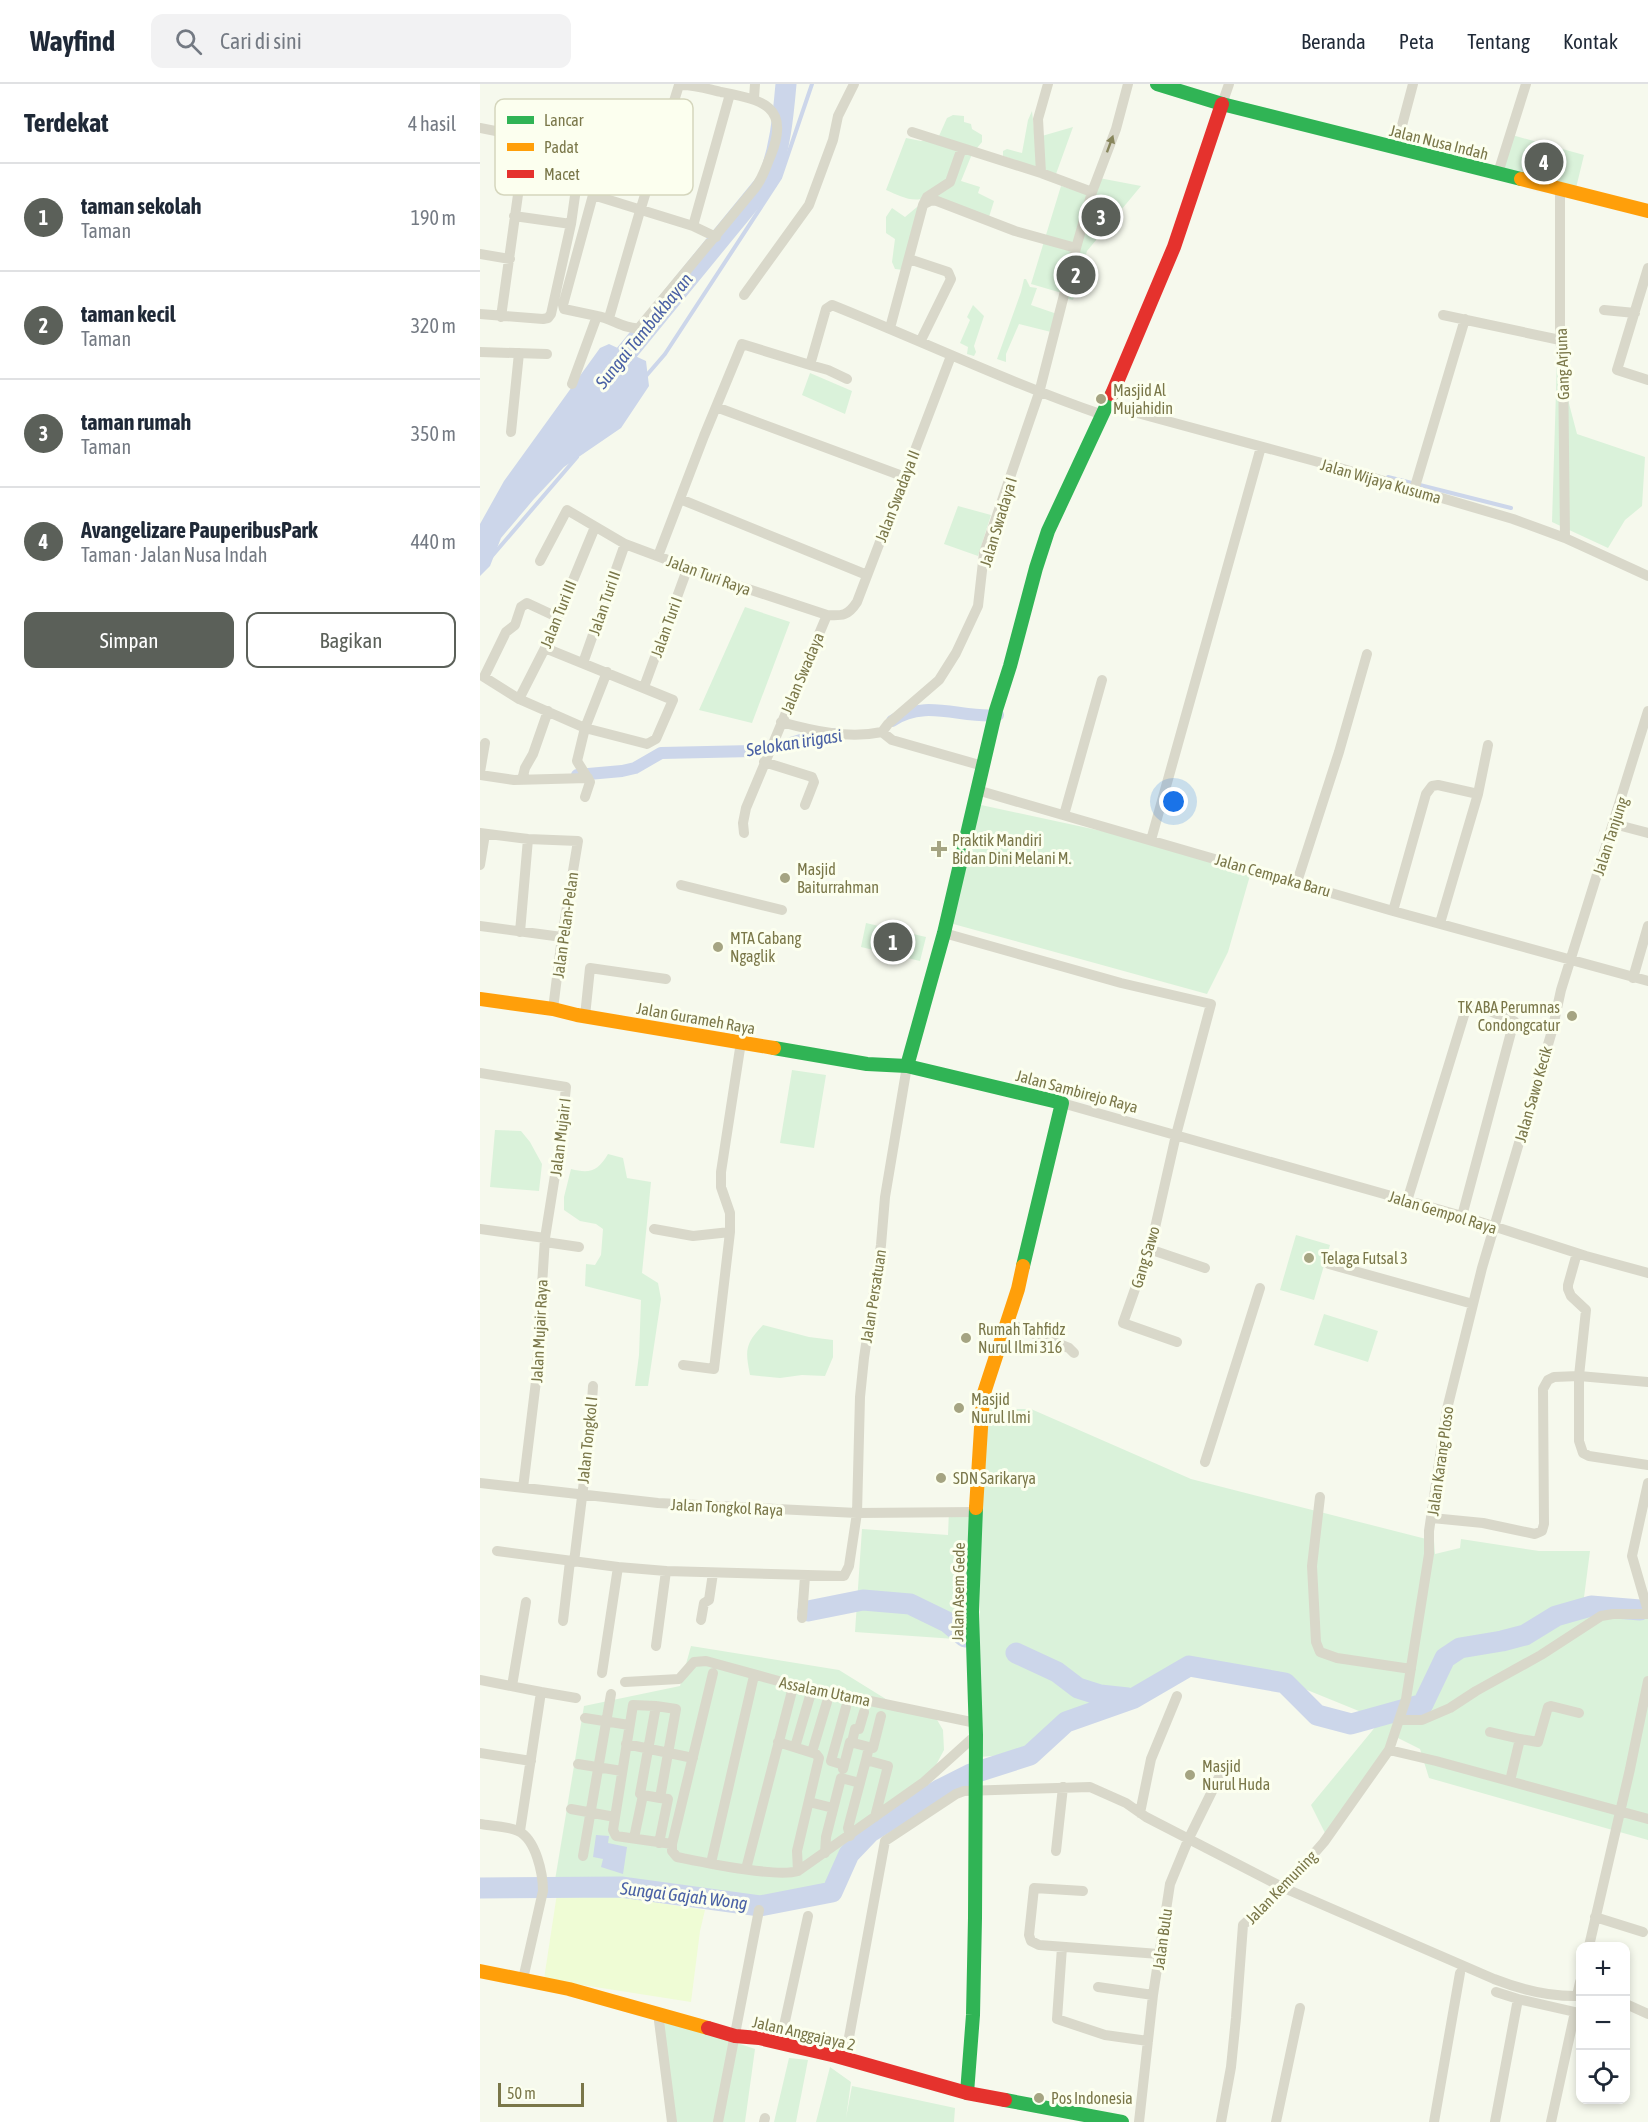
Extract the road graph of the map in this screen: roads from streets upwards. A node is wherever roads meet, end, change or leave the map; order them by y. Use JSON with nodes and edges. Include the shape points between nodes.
{"nodes":[{"id":1,"x":755,"y":84,"type":"edge"},
{"id":2,"x":854,"y":84,"type":"edge"},
{"id":3,"x":1048,"y":84,"type":"edge"},
{"id":4,"x":1128,"y":84,"type":"edge"},
{"id":5,"x":1157,"y":84,"type":"edge"},
{"id":6,"x":1229,"y":84,"type":"edge"},
{"id":7,"x":1413,"y":84,"type":"edge"},
{"id":8,"x":1526,"y":84,"type":"edge"},
{"id":9,"x":730,"y":94,"type":"junction"},
{"id":10,"x":754,"y":98,"type":"junction"},
{"id":11,"x":676,"y":99,"type":"edge"},
{"id":12,"x":1222,"y":104,"type":"junction"},
{"id":13,"x":480,"y":128,"type":"edge"},
{"id":14,"x":495,"y":131,"type":"edge"},
{"id":15,"x":912,"y":132,"type":"dead end"},
{"id":16,"x":962,"y":148,"type":"junction"},
{"id":17,"x":1396,"y":148,"type":"junction"},
{"id":18,"x":1041,"y":173,"type":"junction"},
{"id":19,"x":1498,"y":173,"type":"junction"},
{"id":20,"x":1560,"y":189,"type":"junction"},
{"id":21,"x":1092,"y":192,"type":"junction"},
{"id":22,"x":517,"y":195,"type":"edge"},
{"id":23,"x":575,"y":195,"type":"edge"},
{"id":24,"x":593,"y":195,"type":"joint"},
{"id":25,"x":645,"y":195,"type":"edge"},
{"id":26,"x":923,"y":205,"type":"junction"},
{"id":27,"x":640,"y":211,"type":"junction"},
{"id":28,"x":1648,"y":211,"type":"edge"},
{"id":29,"x":514,"y":216,"type":"junction"},
{"id":30,"x":571,"y":224,"type":"junction"},
{"id":31,"x":693,"y":226,"type":"junction"},
{"id":32,"x":716,"y":237,"type":"junction"},
{"id":33,"x":1076,"y":248,"type":"junction"},
{"id":34,"x":480,"y":254,"type":"edge"},
{"id":35,"x":510,"y":259,"type":"junction"},
{"id":36,"x":909,"y":259,"type":"junction"},
{"id":37,"x":1648,"y":268,"type":"edge"},
{"id":38,"x":744,"y":294,"type":"dead end"},
{"id":39,"x":1604,"y":310,"type":"dead end"},
{"id":40,"x":1635,"y":313,"type":"junction"},
{"id":41,"x":480,"y":314,"type":"edge"},
{"id":42,"x":1443,"y":315,"type":"dead end"},
{"id":43,"x":597,"y":316,"type":"junction"},
{"id":44,"x":501,"y":317,"type":"junction"},
{"id":45,"x":609,"y":318,"type":"junction"},
{"id":46,"x":1466,"y":319,"type":"junction"},
{"id":47,"x":890,"y":328,"type":"junction"},
{"id":48,"x":921,"y":340,"type":"junction"},
{"id":49,"x":1560,"y":340,"type":"junction"},
{"id":50,"x":480,"y":354,"type":"edge"},
{"id":51,"x":519,"y":354,"type":"junction"},
{"id":52,"x":547,"y":354,"type":"dead end"},
{"id":53,"x":951,"y":356,"type":"junction"},
{"id":54,"x":810,"y":365,"type":"junction"},
{"id":55,"x":847,"y":379,"type":"dead end"},
{"id":56,"x":1648,"y":380,"type":"edge"},
{"id":57,"x":572,"y":384,"type":"dead end"},
{"id":58,"x":1039,"y":393,"type":"junction"},
{"id":59,"x":716,"y":407,"type":"junction"},
{"id":60,"x":1106,"y":410,"type":"junction"},
{"id":61,"x":511,"y":432,"type":"dead end"},
{"id":62,"x":1261,"y":447,"type":"junction"},
{"id":63,"x":905,"y":477,"type":"junction"},
{"id":64,"x":1414,"y":490,"type":"junction"},
{"id":65,"x":680,"y":499,"type":"junction"},
{"id":66,"x":595,"y":527,"type":"junction"},
{"id":67,"x":1565,"y":538,"type":"junction"},
{"id":68,"x":625,"y":544,"type":"junction"},
{"id":69,"x":658,"y":556,"type":"junction"},
{"id":70,"x":540,"y":561,"type":"dead end"},
{"id":71,"x":688,"y":567,"type":"junction"},
{"id":72,"x":867,"y":575,"type":"junction"},
{"id":73,"x":1648,"y":576,"type":"edge"},
{"id":74,"x":827,"y":615,"type":"junction"},
{"id":75,"x":557,"y":617,"type":"junction"},
{"id":76,"x":545,"y":648,"type":"junction"},
{"id":77,"x":1368,"y":654,"type":"dead end"},
{"id":78,"x":583,"y":663,"type":"junction"},
{"id":79,"x":607,"y":672,"type":"junction"},
{"id":80,"x":1102,"y":680,"type":"dead end"},
{"id":81,"x":644,"y":687,"type":"junction"},
{"id":82,"x":519,"y":699,"type":"junction"},
{"id":83,"x":548,"y":711,"type":"junction"},
{"id":84,"x":1648,"y":711,"type":"edge"},
{"id":85,"x":781,"y":722,"type":"junction"},
{"id":86,"x":585,"y":728,"type":"junction"},
{"id":87,"x":882,"y":732,"type":"junction"},
{"id":88,"x":485,"y":743,"type":"dead end"},
{"id":89,"x":1488,"y":745,"type":"dead end"},
{"id":90,"x":765,"y":761,"type":"junction"},
{"id":91,"x":983,"y":766,"type":"junction"},
{"id":92,"x":480,"y":773,"type":"edge"},
{"id":93,"x":587,"y":776,"type":"junction"},
{"id":94,"x":520,"y":778,"type":"junction"},
{"id":95,"x":977,"y":790,"type":"junction"},
{"id":96,"x":1478,"y":794,"type":"junction"},
{"id":97,"x":585,"y":797,"type":"dead end"},
{"id":98,"x":805,"y":805,"type":"dead end"},
{"id":99,"x":1064,"y":815,"type":"junction"},
{"id":100,"x":1614,"y":824,"type":"junction"},
{"id":101,"x":744,"y":833,"type":"dead end"},
{"id":102,"x":1648,"y":833,"type":"edge"},
{"id":103,"x":482,"y":834,"type":"edge"},
{"id":104,"x":528,"y":839,"type":"junction"},
{"id":105,"x":1151,"y":840,"type":"junction"},
{"id":106,"x":480,"y":865,"type":"edge"},
{"id":107,"x":1297,"y":882,"type":"junction"},
{"id":108,"x":681,"y":885,"type":"dead end"},
{"id":109,"x":782,"y":910,"type":"dead end"},
{"id":110,"x":1393,"y":911,"type":"junction"},
{"id":111,"x":1440,"y":923,"type":"junction"},
{"id":112,"x":480,"y":926,"type":"edge"},
{"id":113,"x":1647,"y":931,"type":"edge"},
{"id":114,"x":520,"y":932,"type":"junction"},
{"id":115,"x":944,"y":933,"type":"junction"},
{"id":116,"x":562,"y":937,"type":"junction"},
{"id":117,"x":1570,"y":960,"type":"junction"},
{"id":118,"x":1633,"y":978,"type":"junction"},
{"id":119,"x":666,"y":979,"type":"dead end"},
{"id":120,"x":1648,"y":981,"type":"edge"},
{"id":121,"x":480,"y":999,"type":"edge"},
{"id":122,"x":553,"y":1009,"type":"junction"},
{"id":123,"x":585,"y":1016,"type":"junction"},
{"id":124,"x":741,"y":1042,"type":"junction"},
{"id":125,"x":480,"y":1073,"type":"edge"},
{"id":126,"x":906,"y":1073,"type":"junction"},
{"id":127,"x":1062,"y":1103,"type":"junction"},
{"id":128,"x":1176,"y":1135,"type":"junction"},
{"id":129,"x":1238,"y":1153,"type":"joint"},
{"id":130,"x":1407,"y":1201,"type":"junction"},
{"id":131,"x":1462,"y":1216,"type":"junction"},
{"id":132,"x":1494,"y":1227,"type":"junction"},
{"id":133,"x":654,"y":1228,"type":"dead end"},
{"id":134,"x":480,"y":1230,"type":"edge"},
{"id":135,"x":730,"y":1232,"type":"junction"},
{"id":136,"x":545,"y":1240,"type":"junction"},
{"id":137,"x":579,"y":1247,"type":"dead end"},
{"id":138,"x":1149,"y":1249,"type":"junction"},
{"id":139,"x":1577,"y":1253,"type":"junction"},
{"id":140,"x":1329,"y":1264,"type":"dead end"},
{"id":141,"x":1205,"y":1268,"type":"dead end"},
{"id":142,"x":1648,"y":1273,"type":"edge"},
{"id":143,"x":1260,"y":1288,"type":"dead end"},
{"id":144,"x":1473,"y":1304,"type":"junction"},
{"id":145,"x":1008,"y":1323,"type":"junction"},
{"id":146,"x":1177,"y":1342,"type":"dead end"},
{"id":147,"x":1074,"y":1353,"type":"dead end"},
{"id":148,"x":683,"y":1365,"type":"dead end"},
{"id":149,"x":1579,"y":1376,"type":"junction"},
{"id":150,"x":1648,"y":1382,"type":"edge"},
{"id":151,"x":593,"y":1386,"type":"dead end"},
{"id":152,"x":1205,"y":1462,"type":"dead end"},
{"id":153,"x":1648,"y":1465,"type":"edge"},
{"id":154,"x":480,"y":1483,"type":"edge"},
{"id":155,"x":1648,"y":1483,"type":"edge"},
{"id":156,"x":523,"y":1488,"type":"junction"},
{"id":157,"x":581,"y":1494,"type":"junction"},
{"id":158,"x":1320,"y":1497,"type":"dead end"},
{"id":159,"x":976,"y":1512,"type":"junction"},
{"id":160,"x":857,"y":1513,"type":"junction"},
{"id":161,"x":1431,"y":1518,"type":"junction"},
{"id":162,"x":497,"y":1551,"type":"dead end"},
{"id":163,"x":572,"y":1561,"type":"junction"},
{"id":164,"x":618,"y":1567,"type":"junction"},
{"id":165,"x":666,"y":1571,"type":"junction"},
{"id":166,"x":713,"y":1573,"type":"junction"},
{"id":167,"x":805,"y":1576,"type":"junction"},
{"id":168,"x":526,"y":1602,"type":"dead end"},
{"id":169,"x":1647,"y":1609,"type":"edge"},
{"id":170,"x":802,"y":1618,"type":"dead end"},
{"id":171,"x":701,"y":1620,"type":"dead end"},
{"id":172,"x":563,"y":1621,"type":"dead end"},
{"id":173,"x":656,"y":1646,"type":"dead end"},
{"id":174,"x":1411,"y":1669,"type":"junction"},
{"id":175,"x":602,"y":1673,"type":"dead end"},
{"id":176,"x":713,"y":1673,"type":"dead end"},
{"id":177,"x":480,"y":1680,"type":"edge"},
{"id":178,"x":753,"y":1680,"type":"dead end"},
{"id":179,"x":1648,"y":1681,"type":"edge"},
{"id":180,"x":625,"y":1682,"type":"dead end"},
{"id":181,"x":512,"y":1686,"type":"junction"},
{"id":182,"x":792,"y":1690,"type":"dead end"},
{"id":183,"x":541,"y":1692,"type":"junction"},
{"id":184,"x":611,"y":1694,"type":"dead end"},
{"id":185,"x":810,"y":1696,"type":"dead end"},
{"id":186,"x":1177,"y":1696,"type":"dead end"},
{"id":187,"x":576,"y":1698,"type":"dead end"},
{"id":188,"x":827,"y":1702,"type":"dead end"},
{"id":189,"x":656,"y":1706,"type":"junction"},
{"id":190,"x":864,"y":1712,"type":"dead end"},
{"id":191,"x":1580,"y":1713,"type":"dead end"},
{"id":192,"x":881,"y":1716,"type":"dead end"},
{"id":193,"x":1401,"y":1716,"type":"junction"},
{"id":194,"x":585,"y":1718,"type":"dead end"},
{"id":195,"x":606,"y":1721,"type":"junction"},
{"id":196,"x":629,"y":1725,"type":"junction"},
{"id":197,"x":855,"y":1729,"type":"junction"},
{"id":198,"x":1490,"y":1732,"type":"dead end"},
{"id":199,"x":976,"y":1735,"type":"junction"},
{"id":200,"x":1520,"y":1739,"type":"junction"},
{"id":201,"x":778,"y":1742,"type":"junction"},
{"id":202,"x":852,"y":1742,"type":"junction"},
{"id":203,"x":626,"y":1744,"type":"junction"},
{"id":204,"x":795,"y":1747,"type":"junction"},
{"id":205,"x":869,"y":1747,"type":"junction"},
{"id":206,"x":648,"y":1748,"type":"junction"},
{"id":207,"x":1389,"y":1750,"type":"junction"},
{"id":208,"x":668,"y":1752,"type":"junction"},
{"id":209,"x":480,"y":1753,"type":"edge"},
{"id":210,"x":815,"y":1755,"type":"junction"},
{"id":211,"x":693,"y":1758,"type":"junction"},
{"id":212,"x":866,"y":1760,"type":"junction"},
{"id":213,"x":531,"y":1761,"type":"junction"},
{"id":214,"x":831,"y":1761,"type":"junction"},
{"id":215,"x":578,"y":1764,"type":"dead end"},
{"id":216,"x":844,"y":1765,"type":"junction"},
{"id":217,"x":598,"y":1767,"type":"junction"},
{"id":218,"x":1224,"y":1767,"type":"dead end"},
{"id":219,"x":622,"y":1771,"type":"junction"},
{"id":220,"x":841,"y":1778,"type":"junction"},
{"id":221,"x":1510,"y":1781,"type":"junction"},
{"id":222,"x":860,"y":1783,"type":"junction"},
{"id":223,"x":976,"y":1785,"type":"junction"},
{"id":224,"x":1064,"y":1787,"type":"junction"},
{"id":225,"x":619,"y":1791,"type":"junction"},
{"id":226,"x":641,"y":1794,"type":"junction"},
{"id":227,"x":660,"y":1798,"type":"junction"},
{"id":228,"x":809,"y":1802,"type":"junction"},
{"id":229,"x":833,"y":1808,"type":"junction"},
{"id":230,"x":571,"y":1809,"type":"dead end"},
{"id":231,"x":1619,"y":1812,"type":"junction"},
{"id":232,"x":591,"y":1813,"type":"junction"},
{"id":233,"x":1140,"y":1813,"type":"junction"},
{"id":234,"x":615,"y":1817,"type":"junction"},
{"id":235,"x":875,"y":1817,"type":"junction"},
{"id":236,"x":1648,"y":1819,"type":"edge"},
{"id":237,"x":480,"y":1824,"type":"edge"},
{"id":238,"x":520,"y":1831,"type":"junction"},
{"id":239,"x":850,"y":1836,"type":"junction"},
{"id":240,"x":634,"y":1838,"type":"junction"},
{"id":241,"x":1189,"y":1838,"type":"junction"},
{"id":242,"x":659,"y":1843,"type":"junction"},
{"id":243,"x":672,"y":1844,"type":"junction"},
{"id":244,"x":1056,"y":1851,"type":"dead end"},
{"id":245,"x":825,"y":1853,"type":"junction"},
{"id":246,"x":583,"y":1856,"type":"dead end"},
{"id":247,"x":711,"y":1863,"type":"junction"},
{"id":248,"x":746,"y":1869,"type":"junction"},
{"id":249,"x":798,"y":1871,"type":"junction"},
{"id":250,"x":1284,"y":1888,"type":"junction"},
{"id":251,"x":1083,"y":1891,"type":"dead end"},
{"id":252,"x":759,"y":1910,"type":"dead end"},
{"id":253,"x":808,"y":1916,"type":"dead end"},
{"id":254,"x":1595,"y":1917,"type":"junction"},
{"id":255,"x":1643,"y":1932,"type":"dead end"},
{"id":256,"x":1590,"y":1942,"type":"edge"},
{"id":257,"x":1062,"y":1947,"type":"junction"},
{"id":258,"x":1159,"y":1954,"type":"junction"},
{"id":259,"x":480,"y":1971,"type":"edge"},
{"id":260,"x":1460,"y":1972,"type":"dead end"},
{"id":261,"x":523,"y":1979,"type":"junction"},
{"id":262,"x":1098,"y":1987,"type":"dead end"},
{"id":263,"x":1496,"y":1992,"type":"dead end"},
{"id":264,"x":1153,"y":1995,"type":"junction"},
{"id":265,"x":1576,"y":1996,"type":"edge"},
{"id":266,"x":1518,"y":2000,"type":"junction"},
{"id":267,"x":1630,"y":2006,"type":"edge"},
{"id":268,"x":1300,"y":2008,"type":"dead end"},
{"id":269,"x":658,"y":2013,"type":"junction"},
{"id":270,"x":1648,"y":2014,"type":"edge"},
{"id":271,"x":735,"y":2036,"type":"junction"},
{"id":272,"x":1148,"y":2041,"type":"junction"},
{"id":273,"x":780,"y":2044,"type":"junction"},
{"id":274,"x":845,"y":2059,"type":"junction"},
{"id":275,"x":966,"y":2093,"type":"junction"},
{"id":276,"x":1113,"y":2121,"type":"edge"},
{"id":277,"x":1438,"y":2121,"type":"edge"},
{"id":278,"x":672,"y":2122,"type":"edge"},
{"id":279,"x":718,"y":2122,"type":"edge"},
{"id":280,"x":1138,"y":2122,"type":"edge"},
{"id":281,"x":1221,"y":2122,"type":"edge"},
{"id":282,"x":1276,"y":2122,"type":"edge"},
{"id":283,"x":1495,"y":2122,"type":"edge"},
{"id":284,"x":1551,"y":2122,"type":"edge"}],
"edges":[{"from":1,"to":10,"type":"street"},
{"from":2,"to":38,"type":"street","via":[[838,116],[809,204]]},
{"from":3,"to":18,"type":"street","via":[[1038,118]]},
{"from":21,"to":4,"type":"street","name":"Jalan Swadaya I","one_way":true},
{"from":5,"to":12,"type":"street","name":"Jalan Nusa Indah"},
{"from":6,"to":12,"type":"street"},
{"from":7,"to":17,"type":"street"},
{"from":8,"to":19,"type":"street"},
{"from":9,"to":10,"type":"street"},
{"from":9,"to":11,"type":"street","via":[[679,86]]},
{"from":9,"to":31,"type":"street"},
{"from":10,"to":32,"type":"street","via":[[775,115],[778,135],[759,183]]},
{"from":12,"to":17,"type":"street","name":"Jalan Nusa Indah"},
{"from":12,"to":60,"type":"street","via":[[1174,247]]},
{"from":13,"to":14,"type":"street"},
{"from":15,"to":16,"type":"street"},
{"from":16,"to":18,"type":"street"},
{"from":16,"to":26,"type":"street","via":[[950,182],[927,197]]},
{"from":17,"to":19,"type":"street","name":"Jalan Nusa Indah"},
{"from":18,"to":21,"type":"street"},
{"from":19,"to":20,"type":"street","name":"Jalan Nusa Indah"},
{"from":20,"to":28,"type":"street","name":"Jalan Nusa Indah"},
{"from":20,"to":49,"type":"street","name":"Gang Arjuna"},
{"from":21,"to":33,"type":"street","name":"Jalan Swadaya I"},
{"from":22,"to":29,"type":"street"},
{"from":23,"to":30,"type":"street"},
{"from":24,"to":27,"type":"street"},
{"from":24,"to":43,"type":"street","via":[[563,307]]},
{"from":25,"to":27,"type":"street"},
{"from":26,"to":33,"type":"street","via":[[937,201],[1015,231]]},
{"from":26,"to":36,"type":"street"},
{"from":27,"to":31,"type":"street"},
{"from":27,"to":45,"type":"street"},
{"from":29,"to":30,"type":"street"},
{"from":29,"to":35,"type":"street"},
{"from":30,"to":44,"type":"street","via":[[548,318]]},
{"from":31,"to":32,"type":"street"},
{"from":32,"to":45,"type":"street","via":[[639,328]]},
{"from":33,"to":58,"type":"street","name":"Jalan Swadaya I"},
{"from":34,"to":35,"type":"street"},
{"from":35,"to":44,"type":"street"},
{"from":36,"to":47,"type":"street"},
{"from":36,"to":48,"type":"street","via":[[948,272],[951,279]]},
{"from":37,"to":40,"type":"street"},
{"from":39,"to":40,"type":"street"},
{"from":40,"to":56,"type":"street","via":[[1617,370]]},
{"from":41,"to":44,"type":"street"},
{"from":42,"to":46,"type":"street"},
{"from":43,"to":45,"type":"street"},
{"from":43,"to":57,"type":"street"},
{"from":46,"to":49,"type":"street"},
{"from":46,"to":64,"type":"street"},
{"from":47,"to":48,"type":"street","name":"Jalan Wijaya Kusuma"},
{"from":47,"to":54,"type":"street","name":"Jalan Wijaya Kusuma","via":[[828,306]]},
{"from":48,"to":53,"type":"street","name":"Jalan Wijaya Kusuma"},
{"from":49,"to":67,"type":"street","name":"Gang Arjuna"},
{"from":50,"to":51,"type":"street"},
{"from":51,"to":52,"type":"street"},
{"from":51,"to":61,"type":"street"},
{"from":53,"to":58,"type":"street","name":"Jalan Wijaya Kusuma"},
{"from":53,"to":63,"type":"street","name":"Jalan Swadaya II"},
{"from":54,"to":55,"type":"street"},
{"from":54,"to":59,"type":"street","via":[[742,344]]},
{"from":58,"to":60,"type":"street","name":"Jalan Wijaya Kusuma"},
{"from":58,"to":87,"type":"street","name":"Jalan Swadaya I","via":[[984,553],[978,606],[961,644],[939,680]]},
{"from":59,"to":63,"type":"street"},
{"from":59,"to":65,"type":"street"},
{"from":60,"to":62,"type":"street","name":"Jalan Wijaya Kusuma"},
{"from":60,"to":91,"type":"street","via":[[1048,531]]},
{"from":62,"to":64,"type":"street","name":"Jalan Wijaya Kusuma"},
{"from":62,"to":105,"type":"street"},
{"from":63,"to":72,"type":"street","name":"Jalan Swadaya II"},
{"from":64,"to":67,"type":"street","name":"Jalan Wijaya Kusuma"},
{"from":65,"to":69,"type":"street"},
{"from":65,"to":72,"type":"street"},
{"from":66,"to":68,"type":"street","name":"Jalan Turi Raya"},
{"from":66,"to":70,"type":"street","name":"Jalan Turi Raya","via":[[567,510]]},
{"from":66,"to":75,"type":"street","name":"Jalan Turi III"},
{"from":67,"to":73,"type":"street","name":"Jalan Wijaya Kusuma"},
{"from":68,"to":69,"type":"street","name":"Jalan Turi Raya"},
{"from":68,"to":78,"type":"street","name":"Jalan Turi II"},
{"from":69,"to":71,"type":"street","name":"Jalan Turi Raya"},
{"from":71,"to":74,"type":"street","name":"Jalan Turi Raya"},
{"from":71,"to":81,"type":"street","name":"Jalan Turi I"},
{"from":72,"to":74,"type":"street","name":"Jalan Swadaya II","via":[[850,612],[843,616]]},
{"from":74,"to":85,"type":"street","name":"Jalan Swadaya"},
{"from":75,"to":76,"type":"street","name":"Jalan Turi III"},
{"from":75,"to":82,"type":"street","via":[[527,603],[521,607],[515,625],[506,632],[484,677]]},
{"from":76,"to":78,"type":"street"},
{"from":76,"to":82,"type":"street","name":"Jalan Turi III"},
{"from":77,"to":107,"type":"street"},
{"from":78,"to":79,"type":"street"},
{"from":79,"to":81,"type":"street"},
{"from":79,"to":86,"type":"street"},
{"from":80,"to":99,"type":"street"},
{"from":81,"to":86,"type":"street","via":[[673,700],[651,743]]},
{"from":82,"to":83,"type":"street"},
{"from":83,"to":86,"type":"street"},
{"from":83,"to":94,"type":"street"},
{"from":84,"to":100,"type":"street","name":"Jalan Tanjung"},
{"from":85,"to":87,"type":"street","via":[[819,732]]},
{"from":85,"to":90,"type":"street","name":"Jalan Swadaya"},
{"from":86,"to":93,"type":"street","via":[[577,761]]},
{"from":87,"to":91,"type":"street","via":[[892,740]]},
{"from":88,"to":92,"type":"street"},
{"from":89,"to":96,"type":"street"},
{"from":90,"to":98,"type":"street","via":[[812,777],[814,782]]},
{"from":90,"to":101,"type":"street","name":"Jalan Swadaya","via":[[746,808]]},
{"from":91,"to":95,"type":"street"},
{"from":92,"to":94,"type":"street"},
{"from":93,"to":94,"type":"street"},
{"from":93,"to":97,"type":"street","via":[[590,783]]},
{"from":95,"to":99,"type":"street","name":"Jalan Cempaka Baru"},
{"from":95,"to":115,"type":"street"},
{"from":96,"to":110,"type":"street","via":[[1438,785],[1429,789]]},
{"from":96,"to":111,"type":"street"},
{"from":99,"to":105,"type":"street","name":"Jalan Cempaka Baru"},
{"from":100,"to":102,"type":"street"},
{"from":100,"to":117,"type":"street","name":"Jalan Tanjung"},
{"from":103,"to":104,"type":"street"},
{"from":103,"to":106,"type":"street"},
{"from":104,"to":114,"type":"street"},
{"from":104,"to":116,"type":"street","name":"Jalan Pelan-Pelan","via":[[578,841]]},
{"from":105,"to":107,"type":"street","name":"Jalan Cempaka Baru"},
{"from":107,"to":110,"type":"street","name":"Jalan Cempaka Baru"},
{"from":108,"to":109,"type":"street"},
{"from":110,"to":111,"type":"street","name":"Jalan Cempaka Baru"},
{"from":111,"to":117,"type":"street","name":"Jalan Cempaka Baru"},
{"from":112,"to":114,"type":"street"},
{"from":113,"to":118,"type":"street"},
{"from":114,"to":116,"type":"street"},
{"from":115,"to":126,"type":"street"},
{"from":115,"to":128,"type":"street","name":"Gang Sawo","via":[[1211,1004]]},
{"from":116,"to":122,"type":"street","name":"Jalan Pelan-Pelan"},
{"from":117,"to":118,"type":"street","name":"Jalan Cempaka Baru"},
{"from":117,"to":132,"type":"street","name":"Jalan Sawo Kecik"},
{"from":118,"to":120,"type":"street","name":"Jalan Cempaka Baru"},
{"from":119,"to":123,"type":"street","via":[[590,968]]},
{"from":121,"to":122,"type":"street","name":"Jalan Gurameh Raya"},
{"from":122,"to":123,"type":"street","name":"Jalan Gurameh Raya"},
{"from":123,"to":124,"type":"street","name":"Jalan Gurameh Raya"},
{"from":124,"to":126,"type":"street","name":"Jalan Gurameh Raya"},
{"from":124,"to":135,"type":"street","via":[[721,1172]]},
{"from":125,"to":136,"type":"street","name":"Jalan Mujair I","via":[[566,1087]]},
{"from":126,"to":127,"type":"street","name":"Jalan Sambirejo Raya"},
{"from":126,"to":160,"type":"street","name":"Jalan Persatuan","via":[[864,1358]]},
{"from":127,"to":128,"type":"street","name":"Jalan Sambirejo Raya"},
{"from":127,"to":145,"type":"street","name":"Jalan Asem Gede"},
{"from":128,"to":129,"type":"street","name":"Jalan Sambirejo Raya"},
{"from":128,"to":138,"type":"street","name":"Gang Sawo"},
{"from":129,"to":130,"type":"street","name":"Jalan Gempol Raya"},
{"from":130,"to":131,"type":"street","name":"Jalan Gempol Raya"},
{"from":130,"to":131,"type":"street","via":[[1466,1012],[1480,1007],[1514,1021]]},
{"from":131,"to":132,"type":"street","name":"Jalan Gempol Raya"},
{"from":132,"to":139,"type":"street","name":"Jalan Gempol Raya"},
{"from":132,"to":144,"type":"street","name":"Jalan Karang Ploso"},
{"from":133,"to":135,"type":"street","via":[[693,1236]]},
{"from":134,"to":136,"type":"street"},
{"from":135,"to":148,"type":"street","via":[[714,1369]]},
{"from":136,"to":137,"type":"street"},
{"from":136,"to":156,"type":"street","name":"Jalan Mujair Raya","via":[[536,1381]]},
{"from":138,"to":141,"type":"street"},
{"from":138,"to":146,"type":"street","name":"Gang Sawo","via":[[1123,1323]]},
{"from":139,"to":142,"type":"street","name":"Jalan Gempol Raya"},
{"from":139,"to":149,"type":"street","via":[[1568,1285],[1571,1296],[1586,1310]]},
{"from":140,"to":144,"type":"street"},
{"from":143,"to":152,"type":"street"},
{"from":144,"to":161,"type":"street","name":"Jalan Karang Ploso","via":[[1447,1409]]},
{"from":145,"to":147,"type":"street"},
{"from":145,"to":159,"type":"street","name":"Jalan Asem Gede","via":[[983,1396]]},
{"from":149,"to":150,"type":"street"},
{"from":149,"to":153,"type":"street","via":[[1579,1441],[1584,1453]]},
{"from":149,"to":161,"type":"street","via":[[1554,1377],[1543,1389],[1542,1531],[1531,1533]]},
{"from":151,"to":157,"type":"street","name":"Jalan Tongkol I"},
{"from":154,"to":156,"type":"street","name":"Jalan Tongkol Raya"},
{"from":155,"to":169,"type":"street","via":[[1632,1556]]},
{"from":156,"to":157,"type":"street","name":"Jalan Tongkol Raya"},
{"from":157,"to":160,"type":"street","name":"Jalan Tongkol Raya","via":[[658,1503]]},
{"from":157,"to":163,"type":"street","name":"Jalan Tongkol I"},
{"from":158,"to":174,"type":"street","via":[[1312,1566],[1316,1642],[1320,1652]]},
{"from":159,"to":160,"type":"street","name":"Jalan Tongkol Raya"},
{"from":159,"to":199,"type":"street","name":"Jalan Asem Gede","via":[[972,1612]]},
{"from":160,"to":167,"type":"street","name":"Jalan Persatuan","via":[[844,1576]]},
{"from":161,"to":174,"type":"street","name":"Jalan Karang Ploso"},
{"from":162,"to":163,"type":"street"},
{"from":163,"to":164,"type":"street"},
{"from":163,"to":172,"type":"street","name":"Jalan Tongkol I"},
{"from":164,"to":165,"type":"street"},
{"from":164,"to":175,"type":"street"},
{"from":165,"to":166,"type":"street"},
{"from":165,"to":173,"type":"street"},
{"from":166,"to":167,"type":"street"},
{"from":166,"to":171,"type":"street"},
{"from":167,"to":170,"type":"street"},
{"from":168,"to":181,"type":"street"},
{"from":169,"to":193,"type":"street","via":[[1600,1616],[1541,1656],[1450,1708],[1422,1720]]},
{"from":174,"to":193,"type":"street","name":"Jalan Karang Ploso"},
{"from":176,"to":211,"type":"street"},
{"from":177,"to":181,"type":"street"},
{"from":178,"to":247,"type":"street"},
{"from":179,"to":231,"type":"street"},
{"from":180,"to":199,"type":"street","name":"Assalam Utama","via":[[682,1678],[694,1662],[706,1660]]},
{"from":181,"to":183,"type":"street"},
{"from":182,"to":201,"type":"street"},
{"from":183,"to":187,"type":"street"},
{"from":183,"to":213,"type":"street"},
{"from":184,"to":195,"type":"street"},
{"from":185,"to":204,"type":"street"},
{"from":186,"to":233,"type":"street","via":[[1151,1759]]},
{"from":188,"to":210,"type":"street"},
{"from":189,"to":196,"type":"street","via":[[633,1705]]},
{"from":189,"to":206,"type":"street"},
{"from":189,"to":208,"type":"street","via":[[676,1709]]},
{"from":190,"to":197,"type":"street","via":[[859,1729]]},
{"from":191,"to":200,"type":"street","via":[[1550,1706],[1538,1742]]},
{"from":192,"to":205,"type":"street","via":[[873,1748]]},
{"from":193,"to":207,"type":"street","name":"Jalan Kemuning"},
{"from":194,"to":195,"type":"street"},
{"from":195,"to":196,"type":"street"},
{"from":195,"to":217,"type":"street"},
{"from":196,"to":203,"type":"street"},
{"from":197,"to":202,"type":"street"},
{"from":197,"to":214,"type":"street","via":[[850,1727],[852,1717],[845,1712]]},
{"from":198,"to":200,"type":"street"},
{"from":199,"to":223,"type":"street","name":"Jalan Asem Gede"},
{"from":199,"to":235,"type":"street","via":[[924,1782]]},
{"from":200,"to":221,"type":"street"},
{"from":201,"to":204,"type":"street"},
{"from":201,"to":248,"type":"street"},
{"from":202,"to":205,"type":"street"},
{"from":202,"to":216,"type":"street"},
{"from":203,"to":206,"type":"street"},
{"from":203,"to":219,"type":"street"},
{"from":204,"to":210,"type":"street"},
{"from":205,"to":212,"type":"street"},
{"from":206,"to":208,"type":"street"},
{"from":206,"to":226,"type":"street"},
{"from":207,"to":221,"type":"street"},
{"from":207,"to":250,"type":"street","name":"Jalan Kemuning","via":[[1328,1837]]},
{"from":208,"to":211,"type":"street"},
{"from":208,"to":227,"type":"street"},
{"from":209,"to":213,"type":"street"},
{"from":210,"to":214,"type":"street"},
{"from":210,"to":228,"type":"street"},
{"from":211,"to":243,"type":"street"},
{"from":212,"to":222,"type":"street"},
{"from":212,"to":235,"type":"street","via":[[888,1766]]},
{"from":213,"to":238,"type":"street"},
{"from":214,"to":216,"type":"street"},
{"from":215,"to":217,"type":"street"},
{"from":216,"to":220,"type":"street"},
{"from":217,"to":219,"type":"street"},
{"from":217,"to":232,"type":"street"},
{"from":218,"to":241,"type":"street","name":"Jalan Bulu"},
{"from":219,"to":225,"type":"street"},
{"from":220,"to":222,"type":"street"},
{"from":220,"to":229,"type":"street"},
{"from":221,"to":231,"type":"street"},
{"from":222,"to":239,"type":"street","via":[[848,1828]]},
{"from":223,"to":224,"type":"street"},
{"from":223,"to":274,"type":"street","via":[[885,1841]]},
{"from":223,"to":275,"type":"street","name":"Jalan Asem Gede","via":[[973,2015]]},
{"from":224,"to":233,"type":"street","via":[[1090,1787]]},
{"from":224,"to":244,"type":"street"},
{"from":225,"to":226,"type":"street"},
{"from":225,"to":234,"type":"street"},
{"from":226,"to":227,"type":"street"},
{"from":226,"to":240,"type":"street"},
{"from":227,"to":242,"type":"street","via":[[668,1799]]},
{"from":228,"to":229,"type":"street"},
{"from":228,"to":249,"type":"street","via":[[797,1851]]},
{"from":229,"to":245,"type":"street"},
{"from":230,"to":232,"type":"street"},
{"from":231,"to":236,"type":"street"},
{"from":231,"to":254,"type":"street"},
{"from":232,"to":234,"type":"street"},
{"from":232,"to":246,"type":"street"},
{"from":233,"to":241,"type":"street"},
{"from":234,"to":240,"type":"street","via":[[615,1835]]},
{"from":235,"to":239,"type":"street"},
{"from":237,"to":238,"type":"street"},
{"from":238,"to":261,"type":"street","via":[[533,1846],[543,1877]]},
{"from":239,"to":245,"type":"street"},
{"from":240,"to":242,"type":"street"},
{"from":241,"to":250,"type":"street"},
{"from":241,"to":258,"type":"street","name":"Jalan Bulu","via":[[1170,1884]]},
{"from":242,"to":243,"type":"street"},
{"from":243,"to":247,"type":"street","via":[[677,1857]]},
{"from":245,"to":249,"type":"street"},
{"from":247,"to":248,"type":"street"},
{"from":248,"to":249,"type":"street"},
{"from":250,"to":265,"type":"street","via":[[1502,1982],[1562,1997]]},
{"from":250,"to":281,"type":"street","name":"Jalan Kemuning","via":[[1243,1925],[1235,2028]]},
{"from":251,"to":257,"type":"street","via":[[1034,1888],[1030,1939],[1039,1945]]},
{"from":252,"to":271,"type":"street"},
{"from":253,"to":273,"type":"street"},
{"from":254,"to":255,"type":"street"},
{"from":254,"to":256,"type":"street"},
{"from":257,"to":258,"type":"street"},
{"from":257,"to":272,"type":"street","via":[[1058,2019],[1105,2035]]},
{"from":258,"to":264,"type":"street","name":"Jalan Bulu"},
{"from":259,"to":261,"type":"street","name":"Jalan Anggajaya 2"},
{"from":260,"to":277,"type":"street"},
{"from":261,"to":269,"type":"street","name":"Jalan Anggajaya 2"},
{"from":262,"to":264,"type":"street"},
{"from":263,"to":266,"type":"street"},
{"from":264,"to":272,"type":"street","name":"Jalan Bulu"},
{"from":266,"to":283,"type":"street"},
{"from":266,"to":284,"type":"street","via":[[1575,2012]]},
{"from":267,"to":270,"type":"street"},
{"from":268,"to":282,"type":"street"},
{"from":269,"to":271,"type":"street","name":"Jalan Anggajaya 2"},
{"from":269,"to":278,"type":"street"},
{"from":271,"to":273,"type":"street","name":"Jalan Anggajaya 2"},
{"from":271,"to":279,"type":"street"},
{"from":272,"to":280,"type":"street","name":"Jalan Bulu"},
{"from":273,"to":274,"type":"street","name":"Jalan Anggajaya 2"},
{"from":274,"to":275,"type":"street","name":"Jalan Anggajaya 2"},
{"from":275,"to":276,"type":"street","name":"Jalan Anggajaya 2"}]}
